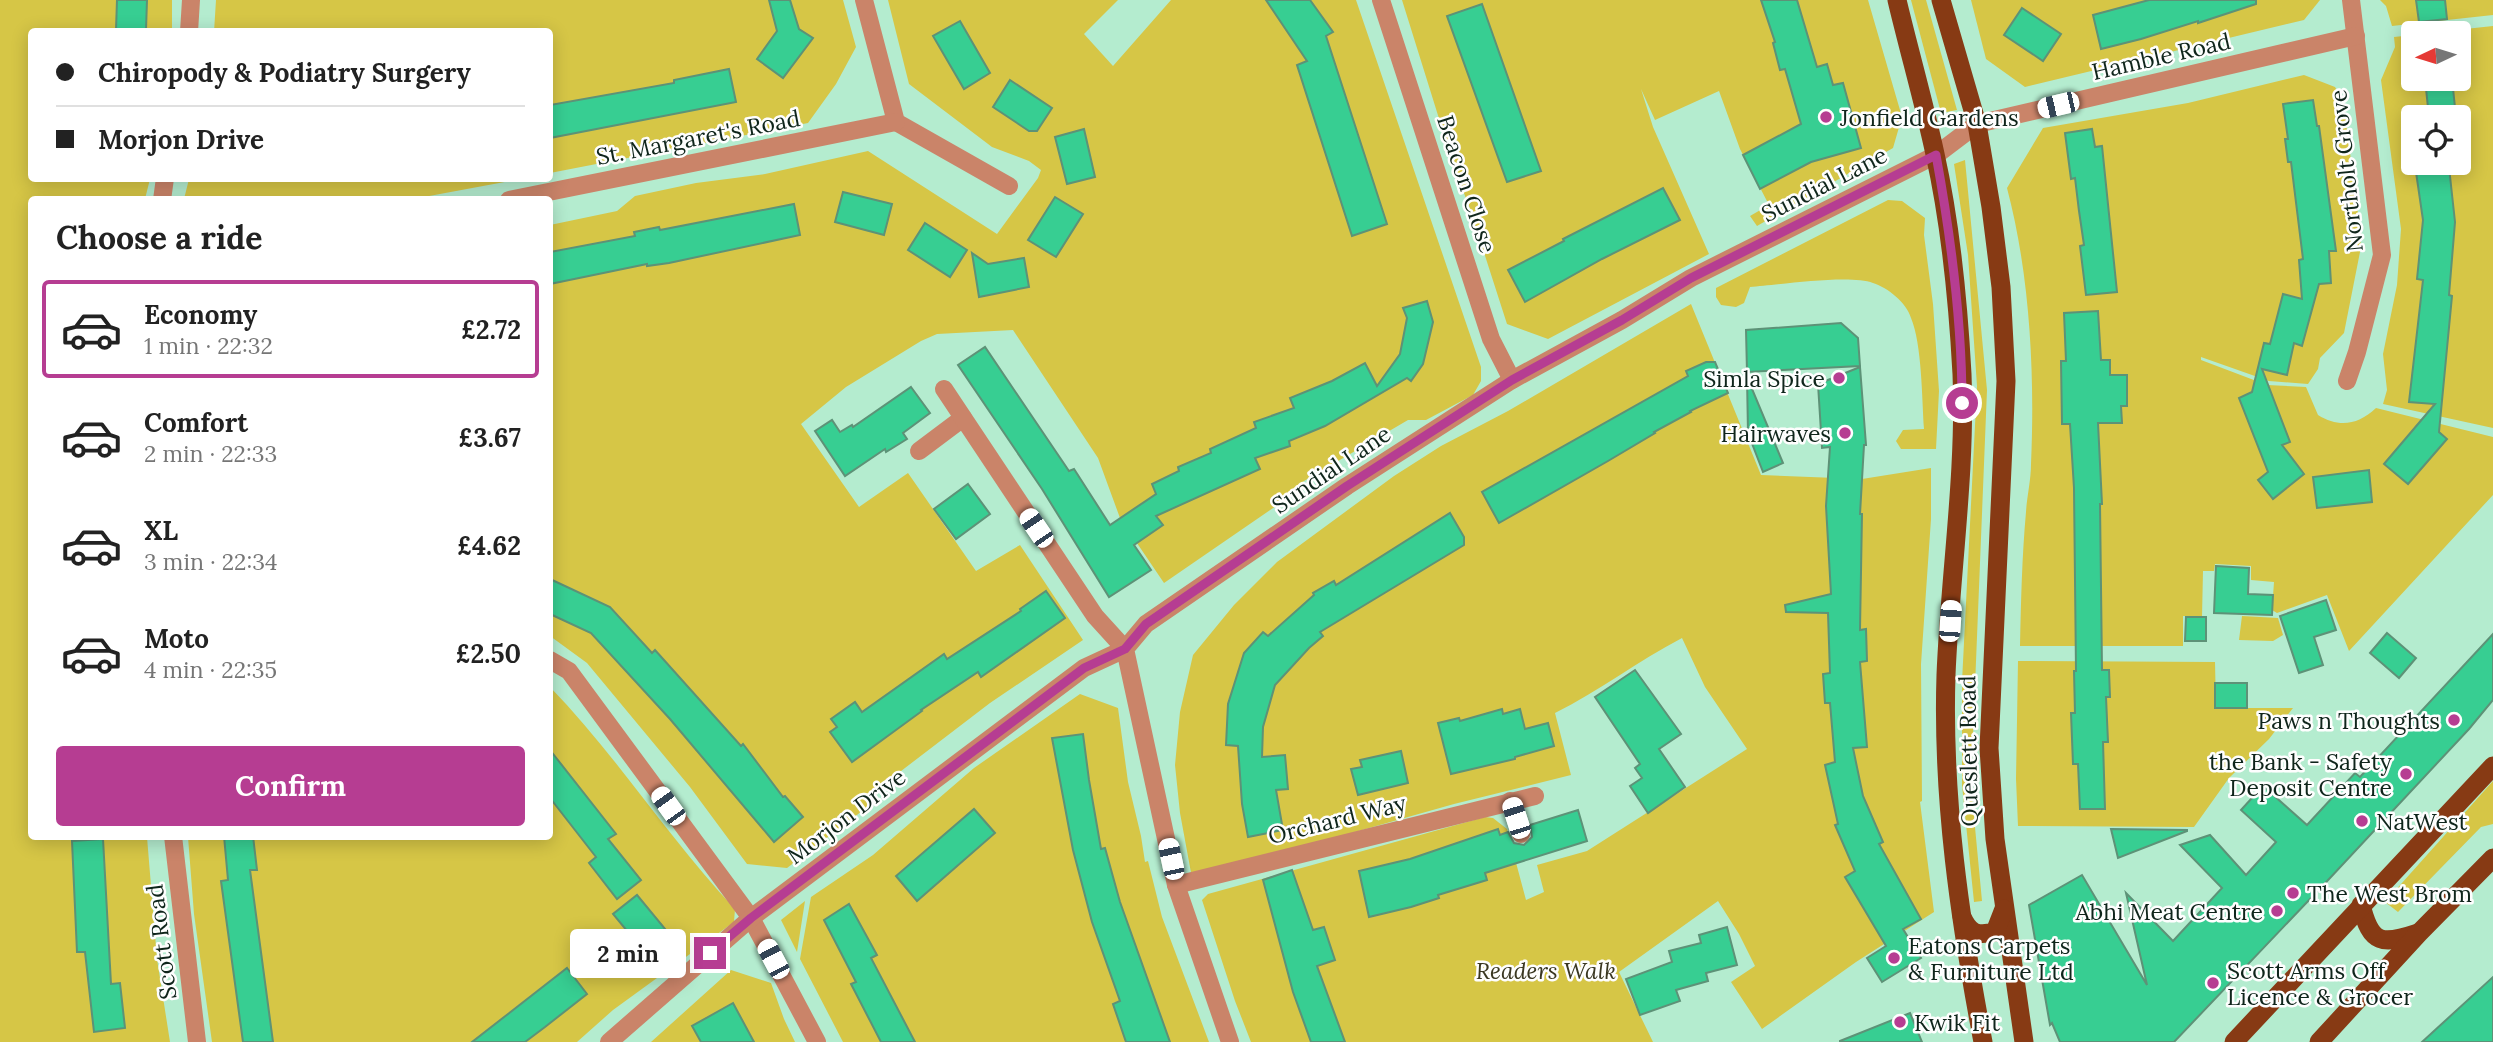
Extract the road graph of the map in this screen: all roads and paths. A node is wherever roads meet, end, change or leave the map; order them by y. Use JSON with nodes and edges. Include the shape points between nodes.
{"nodes":[{"id":1,"x":191,"y":0,"type":"edge"},
{"id":2,"x":864,"y":0,"type":"edge"},
{"id":3,"x":1381,"y":0,"type":"edge"},
{"id":4,"x":1897,"y":0,"type":"edge"},
{"id":5,"x":1941,"y":0,"type":"edge"},
{"id":6,"x":2351,"y":0,"type":"edge"},
{"id":7,"x":189,"y":28,"type":"edge"},
{"id":8,"x":2356,"y":36,"type":"junction"},
{"id":9,"x":897,"y":122,"type":"junction"},
{"id":10,"x":1977,"y":124,"type":"junction"},
{"id":11,"x":1936,"y":155,"type":"junction"},
{"id":12,"x":1009,"y":186,"type":"dead end"},
{"id":13,"x":529,"y":196,"type":"edge"},
{"id":14,"x":1512,"y":380,"type":"junction"},
{"id":15,"x":2347,"y":381,"type":"dead end"},
{"id":16,"x":944,"y":389,"type":"dead end"},
{"id":17,"x":963,"y":418,"type":"junction"},
{"id":18,"x":919,"y":451,"type":"dead end"},
{"id":19,"x":1125,"y":649,"type":"junction"},
{"id":20,"x":553,"y":662,"type":"edge"},
{"id":21,"x":2493,"y":766,"type":"edge"},
{"id":22,"x":1535,"y":796,"type":"dead end"},
{"id":23,"x":1510,"y":801,"type":"junction"},
{"id":24,"x":1521,"y":834,"type":"dead end"},
{"id":25,"x":173,"y":840,"type":"edge"},
{"id":26,"x":2493,"y":858,"type":"edge"},
{"id":27,"x":1176,"y":885,"type":"junction"},
{"id":28,"x":2361,"y":905,"type":"junction"},
{"id":29,"x":2004,"y":908,"type":"junction"},
{"id":30,"x":1961,"y":914,"type":"junction"},
{"id":31,"x":751,"y":918,"type":"junction"},
{"id":32,"x":2419,"y":933,"type":"junction"},
{"id":33,"x":2325,"y":1036,"type":"edge"},
{"id":34,"x":2024,"y":1041,"type":"edge"},
{"id":35,"x":197,"y":1042,"type":"edge"},
{"id":36,"x":610,"y":1042,"type":"edge"},
{"id":37,"x":817,"y":1042,"type":"edge"},
{"id":38,"x":1230,"y":1042,"type":"edge"},
{"id":39,"x":1983,"y":1042,"type":"edge"},
{"id":40,"x":2235,"y":1042,"type":"edge"},
{"id":41,"x":2313,"y":1042,"type":"edge"}],
"edges":[{"from":1,"to":7,"type":"street"},
{"from":2,"to":9,"type":"street"},
{"from":3,"to":14,"type":"street","name":"Beacon Close","via":[[1491,339]]},
{"from":4,"to":11,"type":"highway","name":"Queslett Road"},
{"from":5,"to":10,"type":"highway","name":"Queslett Road"},
{"from":6,"to":8,"type":"street","name":"Northolt Grove"},
{"from":8,"to":10,"type":"street","name":"Hamble Road"},
{"from":8,"to":15,"type":"street","name":"Northolt Grove","via":[[2382,255]]},
{"from":9,"to":12,"type":"street"},
{"from":9,"to":13,"type":"street","name":"St. Margaret's Road"},
{"from":10,"to":11,"type":"street"},
{"from":10,"to":29,"type":"highway","name":"Queslett Road","via":[[2001,288],[2006,381],[1989,748]]},
{"from":11,"to":14,"type":"street","name":"Sundial Lane","via":[[1691,278]]},
{"from":11,"to":30,"type":"highway","name":"Queslett Road","via":[[1950,237],[1962,377],[1946,676],[1948,814]]},
{"from":14,"to":19,"type":"street","name":"Sundial Lane","via":[[1146,624]]},
{"from":16,"to":17,"type":"street"},
{"from":17,"to":18,"type":"street"},
{"from":17,"to":19,"type":"street","via":[[1095,616]]},
{"from":19,"to":27,"type":"street"},
{"from":19,"to":31,"type":"street","name":"Morjon Drive","via":[[1084,668]]},
{"from":20,"to":31,"type":"street","via":[[569,671]]},
{"from":21,"to":28,"type":"highway"},
{"from":22,"to":23,"type":"street","name":"Orchard Way"},
{"from":23,"to":24,"type":"street"},
{"from":23,"to":27,"type":"street","name":"Orchard Way"},
{"from":25,"to":35,"type":"street","name":"Scott Road"},
{"from":26,"to":32,"type":"highway"},
{"from":27,"to":38,"type":"street"},
{"from":28,"to":32,"type":"highway","via":[[2366,927],[2375,936],[2392,941]]},
{"from":28,"to":40,"type":"highway"},
{"from":29,"to":30,"type":"highway","via":[[1995,932],[1979,935],[1968,930]]},
{"from":29,"to":34,"type":"highway","name":"Queslett Road"},
{"from":30,"to":39,"type":"highway","name":"Queslett Road"},
{"from":31,"to":36,"type":"street","name":"Morjon Drive"},
{"from":31,"to":37,"type":"street"},
{"from":32,"to":33,"type":"highway"},
{"from":33,"to":41,"type":"highway"}]}
